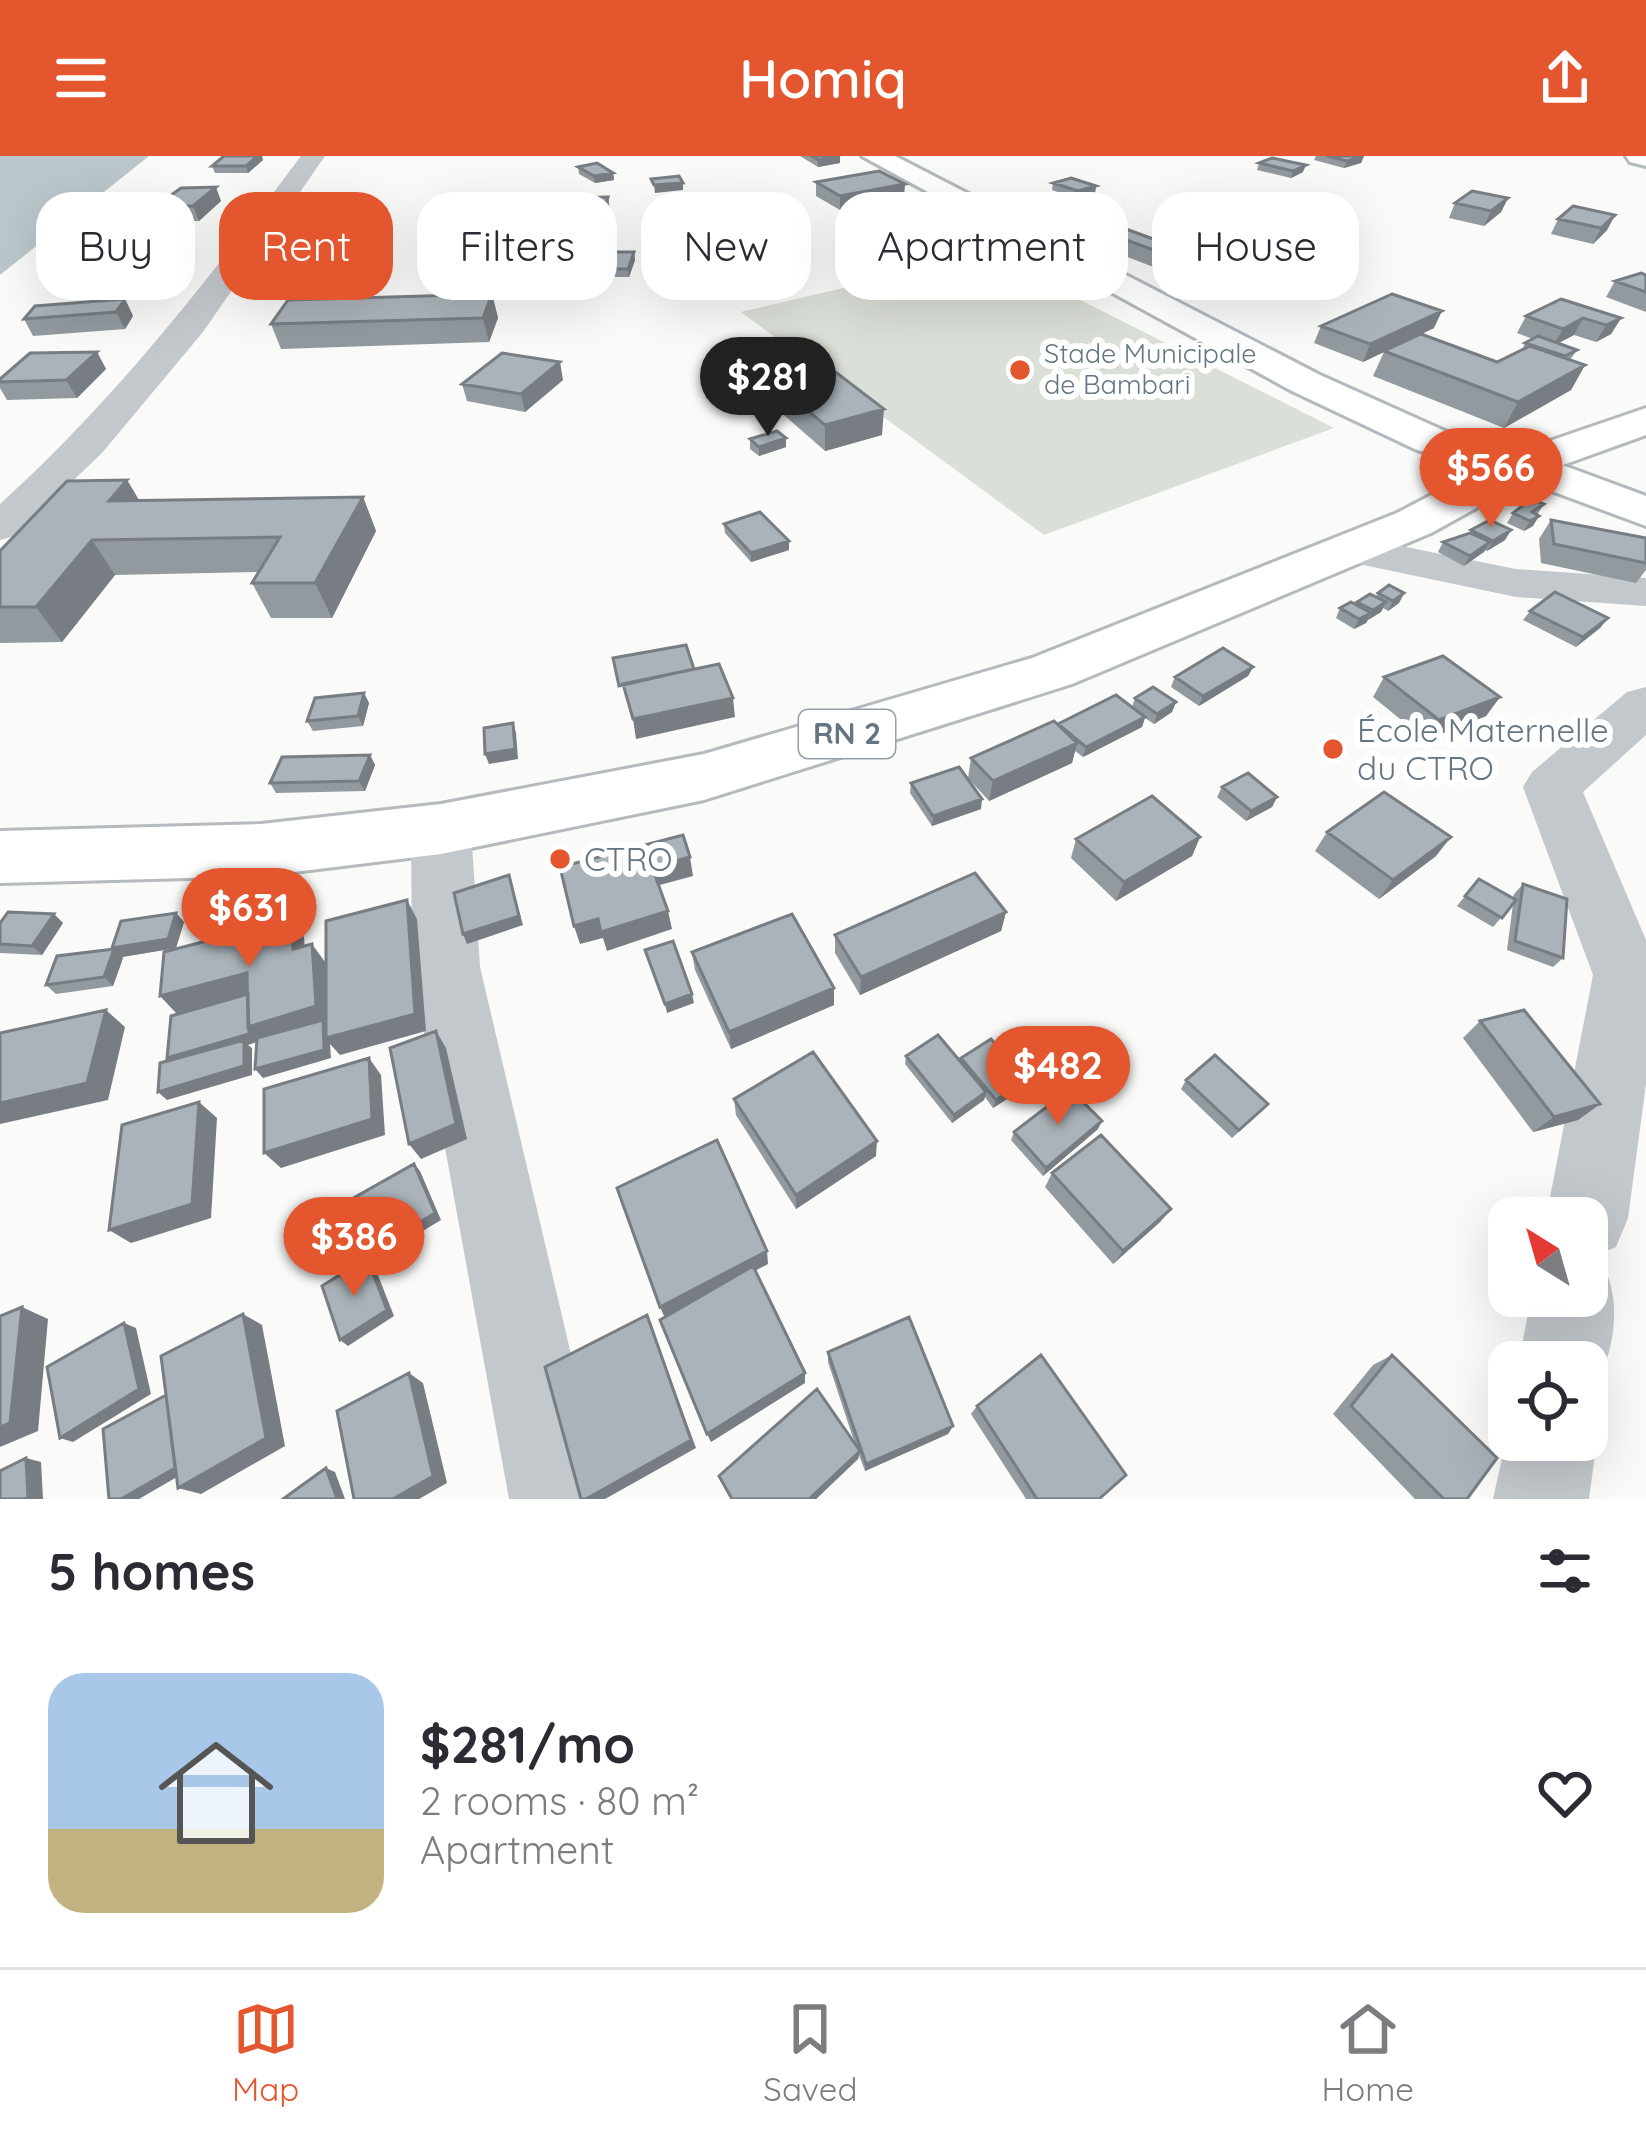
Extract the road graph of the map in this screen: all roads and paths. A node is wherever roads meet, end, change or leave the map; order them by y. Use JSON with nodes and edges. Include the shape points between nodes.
{"nodes":[{"id":1,"x":313,"y":156,"type":"edge"},
{"id":2,"x":875,"y":156,"type":"edge"},
{"id":3,"x":1646,"y":421,"type":"edge"},
{"id":4,"x":1522,"y":466,"type":"junction"},
{"id":5,"x":1646,"y":512,"type":"edge"},
{"id":6,"x":0,"y":527,"type":"edge"},
{"id":7,"x":1352,"y":549,"type":"junction"},
{"id":8,"x":1646,"y":592,"type":"edge"},
{"id":9,"x":1646,"y":705,"type":"edge"},
{"id":10,"x":441,"y":829,"type":"junction"},
{"id":11,"x":0,"y":856,"type":"edge"},
{"id":12,"x":1591,"y":1197,"type":"edge"},
{"id":13,"x":1547,"y":1461,"type":"edge"},
{"id":14,"x":557,"y":1499,"type":"edge"},
{"id":15,"x":1541,"y":1499,"type":"edge"}],
"edges":[{"from":1,"to":6,"type":"street","via":[[191,325],[88,446]]},
{"from":2,"to":4,"type":"main road","via":[[1306,383],[1432,441]]},
{"from":3,"to":4,"type":"main road","number":"RN 2"},
{"from":4,"to":5,"type":"main road"},
{"from":4,"to":7,"type":"main road","number":"RN 2"},
{"from":7,"to":8,"type":"street","via":[[1516,583]]},
{"from":7,"to":10,"type":"main road","number":"RN 2","via":[[1030,677],[704,777]]},
{"from":9,"to":12,"type":"street","via":[[1552,788],[1627,974]]},
{"from":10,"to":11,"type":"main road","number":"RN 2","via":[[261,850]]},
{"from":10,"to":14,"type":"street","via":[[446,967]]},
{"from":13,"to":15,"type":"street"}]}
